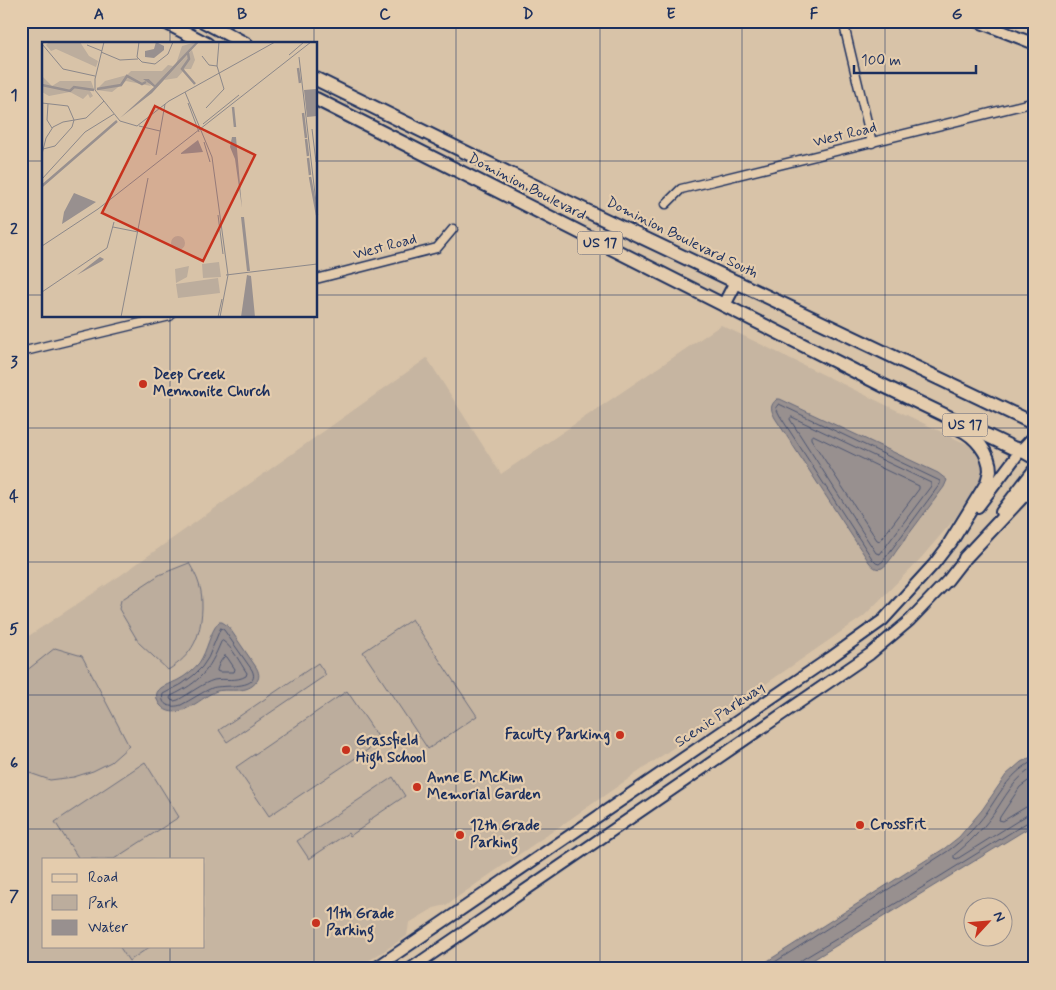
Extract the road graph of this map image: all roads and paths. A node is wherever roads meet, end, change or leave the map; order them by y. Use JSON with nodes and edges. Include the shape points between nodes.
{"nodes":[{"id":1,"x":163,"y":21,"type":"edge"},
{"id":2,"x":203,"y":21,"type":"edge"},
{"id":3,"x":843,"y":21,"type":"edge"},
{"id":4,"x":976,"y":21,"type":"edge"},
{"id":5,"x":203,"y":42,"type":"edge"},
{"id":6,"x":242,"y":42,"type":"edge"},
{"id":7,"x":1035,"y":44,"type":"edge"},
{"id":8,"x":318,"y":80,"type":"edge"},
{"id":9,"x":318,"y":100,"type":"edge"},
{"id":10,"x":1035,"y":102,"type":"edge"},
{"id":11,"x":872,"y":143,"type":"junction"},
{"id":12,"x":666,"y":204,"type":"dead end"},
{"id":13,"x":454,"y":229,"type":"dead end"},
{"id":14,"x":318,"y":279,"type":"edge"},
{"id":15,"x":736,"y":282,"type":"junction"},
{"id":16,"x":724,"y":305,"type":"junction"},
{"id":17,"x":162,"y":318,"type":"edge"},
{"id":18,"x":21,"y":352,"type":"edge"},
{"id":19,"x":909,"y":398,"type":"junction"},
{"id":20,"x":1035,"y":424,"type":"edge"},
{"id":21,"x":1035,"y":434,"type":"edge"},
{"id":22,"x":1021,"y":450,"type":"junction"},
{"id":23,"x":1035,"y":458,"type":"edge"},
{"id":24,"x":1035,"y":468,"type":"edge"},
{"id":25,"x":1035,"y":486,"type":"edge"},
{"id":26,"x":950,"y":543,"type":"junction"},
{"id":27,"x":965,"y":558,"type":"junction"},
{"id":28,"x":374,"y":969,"type":"edge"},
{"id":29,"x":410,"y":969,"type":"edge"}],
"edges":[{"from":1,"to":5,"type":"highway"},
{"from":2,"to":6,"type":"highway"},
{"from":3,"to":11,"type":"street"},
{"from":4,"to":7,"type":"street"},
{"from":8,"to":15,"type":"highway","name":"Dominion Boulevard South","number":"US 17"},
{"from":9,"to":16,"type":"highway","name":"Dominion Boulevard","number":"US 17"},
{"from":10,"to":11,"type":"street","name":"West Road"},
{"from":11,"to":12,"type":"street","name":"West Road","via":[[681,189]]},
{"from":13,"to":14,"type":"street","name":"West Road","via":[[437,248]]},
{"from":15,"to":16,"type":"highway"},
{"from":15,"to":20,"type":"highway","name":"Dominion Boulevard South","number":"US 17"},
{"from":16,"to":19,"type":"highway","name":"Dominion Boulevard","number":"US 17"},
{"from":17,"to":18,"type":"street"},
{"from":19,"to":22,"type":"highway","number":"US 17"},
{"from":19,"to":26,"type":"highway","via":[[929,416],[965,431],[985,451],[989,463],[987,484]]},
{"from":21,"to":22,"type":"street","name":"Scenic Parkway"},
{"from":22,"to":23,"type":"highway","number":"US 17"},
{"from":22,"to":26,"type":"street","name":"Scenic Parkway"},
{"from":24,"to":27,"type":"street"},
{"from":25,"to":27,"type":"highway"},
{"from":26,"to":28,"type":"street","name":"Scenic Parkway","via":[[883,620]]},
{"from":27,"to":29,"type":"street","via":[[909,621],[870,654]]}]}
